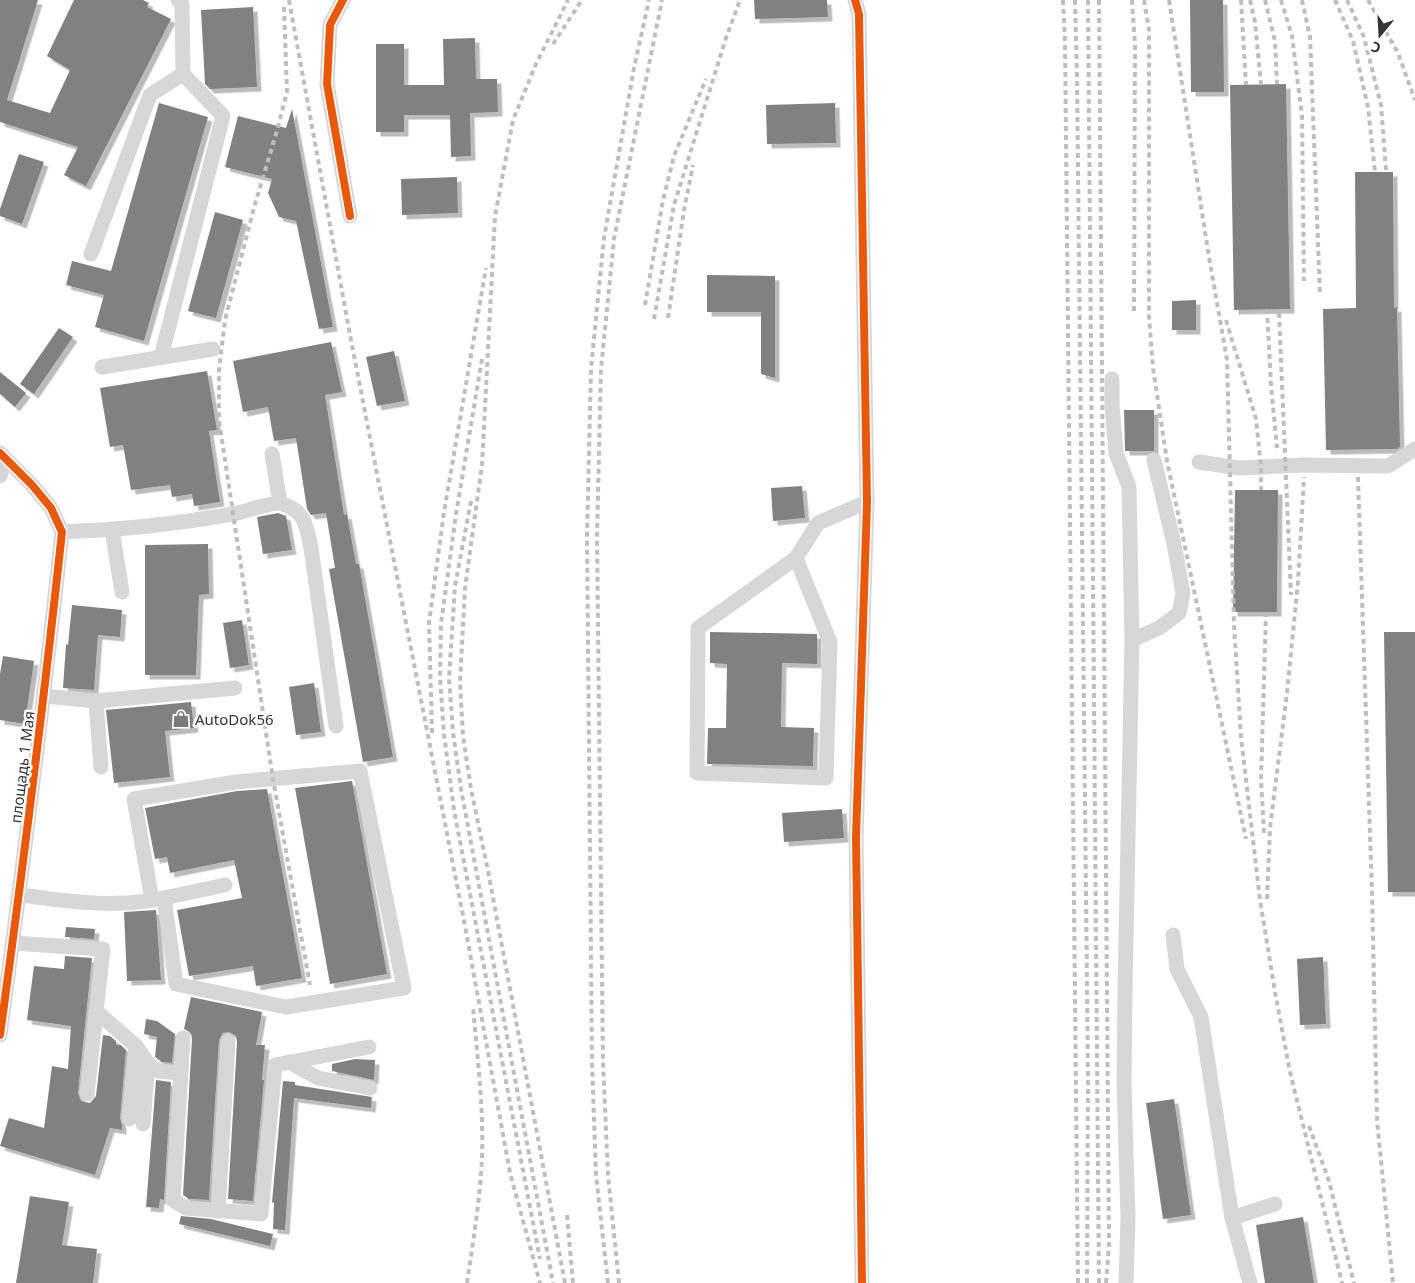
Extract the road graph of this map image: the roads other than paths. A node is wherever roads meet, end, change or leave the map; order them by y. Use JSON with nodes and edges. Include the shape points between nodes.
{"nodes":[{"id":1,"x":178,"y":0,"type":"edge"},
{"id":2,"x":343,"y":0,"type":"edge"},
{"id":3,"x":855,"y":0,"type":"edge"},
{"id":4,"x":183,"y":74,"type":"junction"},
{"id":5,"x":350,"y":216,"type":"dead end"},
{"id":6,"x":91,"y":254,"type":"dead end"},
{"id":7,"x":213,"y":349,"type":"dead end"},
{"id":8,"x":161,"y":357,"type":"junction"},
{"id":9,"x":102,"y":367,"type":"dead end"},
{"id":10,"x":1112,"y":379,"type":"dead end"},
{"id":11,"x":1415,"y":449,"type":"edge"},
{"id":12,"x":272,"y":454,"type":"dead end"},
{"id":13,"x":3,"y":456,"type":"edge"},
{"id":14,"x":1154,"y":460,"type":"dead end"},
{"id":15,"x":1198,"y":462,"type":"dead end"},
{"id":16,"x":0,"y":476,"type":"edge"},
{"id":17,"x":867,"y":502,"type":"junction"},
{"id":18,"x":280,"y":503,"type":"junction"},
{"id":19,"x":112,"y":530,"type":"junction"},
{"id":20,"x":62,"y":532,"type":"junction"},
{"id":21,"x":796,"y":558,"type":"junction"},
{"id":22,"x":122,"y":592,"type":"dead end"},
{"id":23,"x":1132,"y":640,"type":"junction"},
{"id":24,"x":235,"y":688,"type":"dead end"},
{"id":25,"x":44,"y":696,"type":"junction"},
{"id":26,"x":96,"y":700,"type":"junction"},
{"id":27,"x":336,"y":726,"type":"dead end"},
{"id":28,"x":101,"y":767,"type":"dead end"},
{"id":29,"x":225,"y":885,"type":"dead end"},
{"id":30,"x":20,"y":895,"type":"junction"},
{"id":31,"x":158,"y":899,"type":"junction"},
{"id":32,"x":1173,"y":935,"type":"dead end"},
{"id":33,"x":13,"y":943,"type":"junction"},
{"id":34,"x":96,"y":1011,"type":"junction"},
{"id":35,"x":0,"y":1035,"type":"edge"},
{"id":36,"x":183,"y":1038,"type":"dead end"},
{"id":37,"x":228,"y":1041,"type":"dead end"},
{"id":38,"x":136,"y":1046,"type":"junction"},
{"id":39,"x":369,"y":1047,"type":"dead end"},
{"id":40,"x":289,"y":1062,"type":"junction"},
{"id":41,"x":148,"y":1063,"type":"junction"},
{"id":42,"x":181,"y":1073,"type":"junction"},
{"id":43,"x":370,"y":1088,"type":"dead end"},
{"id":44,"x":88,"y":1094,"type":"dead end"},
{"id":45,"x":1275,"y":1204,"type":"dead end"},
{"id":46,"x":218,"y":1211,"type":"junction"},
{"id":47,"x":1232,"y":1218,"type":"junction"},
{"id":48,"x":862,"y":1283,"type":"edge"},
{"id":49,"x":1126,"y":1283,"type":"edge"},
{"id":50,"x":1250,"y":1283,"type":"edge"}],
"edges":[{"from":1,"to":4,"type":"street","via":[[182,4]]},
{"from":2,"to":5,"type":"street","via":[[330,25],[327,84]]},
{"from":3,"to":17,"type":"street","via":[[859,14]]},
{"from":4,"to":6,"type":"street","via":[[150,95]]},
{"from":4,"to":8,"type":"street","via":[[223,116]]},
{"from":7,"to":8,"type":"street"},
{"from":8,"to":9,"type":"street"},
{"from":10,"to":23,"type":"street","via":[[1116,453],[1129,487]]},
{"from":11,"to":15,"type":"street","via":[[1388,466],[1239,468]]},
{"from":12,"to":18,"type":"street"},
{"from":13,"to":16,"type":"street"},
{"from":13,"to":20,"type":"street","via":[[51,508]]},
{"from":14,"to":23,"type":"street","via":[[1183,594],[1178,613],[1159,628]]},
{"from":17,"to":21,"type":"street","via":[[818,523]]},
{"from":17,"to":48,"type":"street","via":[[856,837]]},
{"from":18,"to":19,"type":"street","via":[[233,514]]},
{"from":18,"to":27,"type":"street","via":[[295,509],[306,524]]},
{"from":19,"to":20,"type":"street"},
{"from":19,"to":22,"type":"street"},
{"from":20,"to":25,"type":"street","name":"площадь 1 Мая"},
{"from":21,"to":21,"type":"street","via":[[698,628],[697,773],[826,778],[830,642]]},
{"from":23,"to":49,"type":"street","via":[[1124,1084],[1128,1218]]},
{"from":24,"to":26,"type":"street"},
{"from":25,"to":26,"type":"street"},
{"from":25,"to":30,"type":"street","name":"площадь 1 Мая"},
{"from":26,"to":28,"type":"street"},
{"from":29,"to":31,"type":"street"},
{"from":30,"to":31,"type":"street","via":[[93,903]]},
{"from":30,"to":33,"type":"street","name":"площадь 1 Мая"},
{"from":31,"to":31,"type":"street","via":[[176,984],[286,1007],[404,988],[360,771],[236,782],[134,799]]},
{"from":32,"to":47,"type":"street","via":[[1177,969],[1201,1017]]},
{"from":33,"to":34,"type":"street","via":[[103,948]]},
{"from":33,"to":35,"type":"street","name":"площадь 1 Мая"},
{"from":34,"to":38,"type":"street"},
{"from":34,"to":44,"type":"street"},
{"from":36,"to":42,"type":"street"},
{"from":37,"to":46,"type":"street"},
{"from":38,"to":41,"type":"street"},
{"from":38,"to":41,"type":"street","via":[[136,1122]]},
{"from":39,"to":40,"type":"street"},
{"from":40,"to":43,"type":"street","via":[[318,1078]]},
{"from":40,"to":46,"type":"street","via":[[275,1065],[260,1214]]},
{"from":41,"to":42,"type":"street","via":[[158,1071]]},
{"from":42,"to":46,"type":"street","via":[[174,1200],[186,1208]]},
{"from":45,"to":47,"type":"street"},
{"from":47,"to":50,"type":"street"}]}
